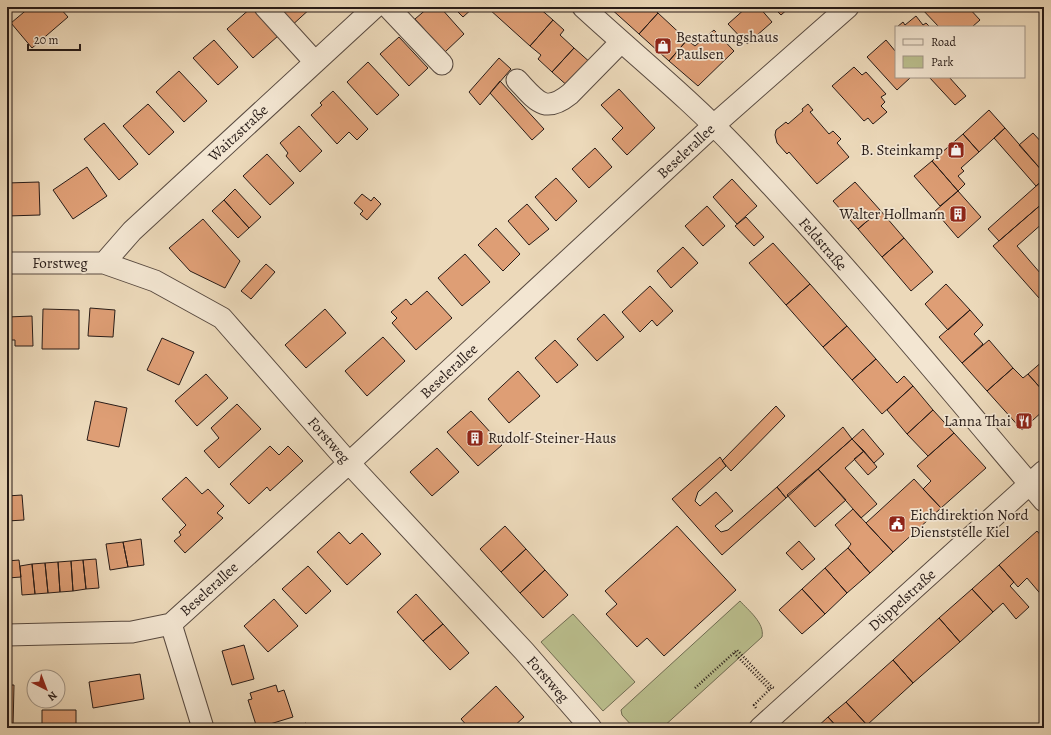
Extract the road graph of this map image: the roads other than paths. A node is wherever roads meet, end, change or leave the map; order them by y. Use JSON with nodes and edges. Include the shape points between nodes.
{"nodes":[{"id":1,"x":265,"y":7,"type":"edge"},
{"id":2,"x":375,"y":7,"type":"edge"},
{"id":3,"x":388,"y":7,"type":"edge"},
{"id":4,"x":582,"y":7,"type":"edge"},
{"id":5,"x":848,"y":7,"type":"edge"},
{"id":6,"x":621,"y":42,"type":"junction"},
{"id":7,"x":315,"y":62,"type":"junction"},
{"id":8,"x":442,"y":64,"type":"dead end"},
{"id":9,"x":517,"y":80,"type":"dead end"},
{"id":10,"x":714,"y":125,"type":"junction"},
{"id":11,"x":7,"y":263,"type":"edge"},
{"id":12,"x":104,"y":263,"type":"junction"},
{"id":13,"x":350,"y":463,"type":"junction"},
{"id":14,"x":1037,"y":478,"type":"edge"},
{"id":15,"x":1044,"y":501,"type":"edge"},
{"id":16,"x":171,"y":624,"type":"junction"},
{"id":17,"x":7,"y":635,"type":"edge"},
{"id":18,"x":203,"y":728,"type":"edge"},
{"id":19,"x":591,"y":728,"type":"edge"},
{"id":20,"x":761,"y":728,"type":"edge"}],
"edges":[{"from":1,"to":7,"type":"street"},
{"from":2,"to":7,"type":"street","name":"Waitzstraße"},
{"from":3,"to":8,"type":"street"},
{"from":4,"to":6,"type":"street","name":"Feldstraße"},
{"from":5,"to":10,"type":"street","name":"Beselerallee"},
{"from":6,"to":9,"type":"street","via":[[570,94],[551,105],[539,103]]},
{"from":6,"to":10,"type":"street","name":"Feldstraße"},
{"from":7,"to":12,"type":"street","name":"Waitzstraße","via":[[132,231]]},
{"from":10,"to":13,"type":"street","name":"Beselerallee"},
{"from":10,"to":14,"type":"street","name":"Feldstraße","via":[[811,230],[970,412]]},
{"from":11,"to":12,"type":"street","name":"Forstweg"},
{"from":12,"to":13,"type":"street","name":"Forstweg","via":[[155,282],[222,318]]},
{"from":13,"to":16,"type":"street","name":"Beselerallee"},
{"from":13,"to":19,"type":"street","name":"Forstweg","via":[[524,651]]},
{"from":14,"to":15,"type":"street","name":"Feldstraße"},
{"from":14,"to":20,"type":"street","name":"Düppelstraße"},
{"from":16,"to":17,"type":"street","name":"Beselerallee","via":[[132,632]]},
{"from":16,"to":18,"type":"street"}]}
